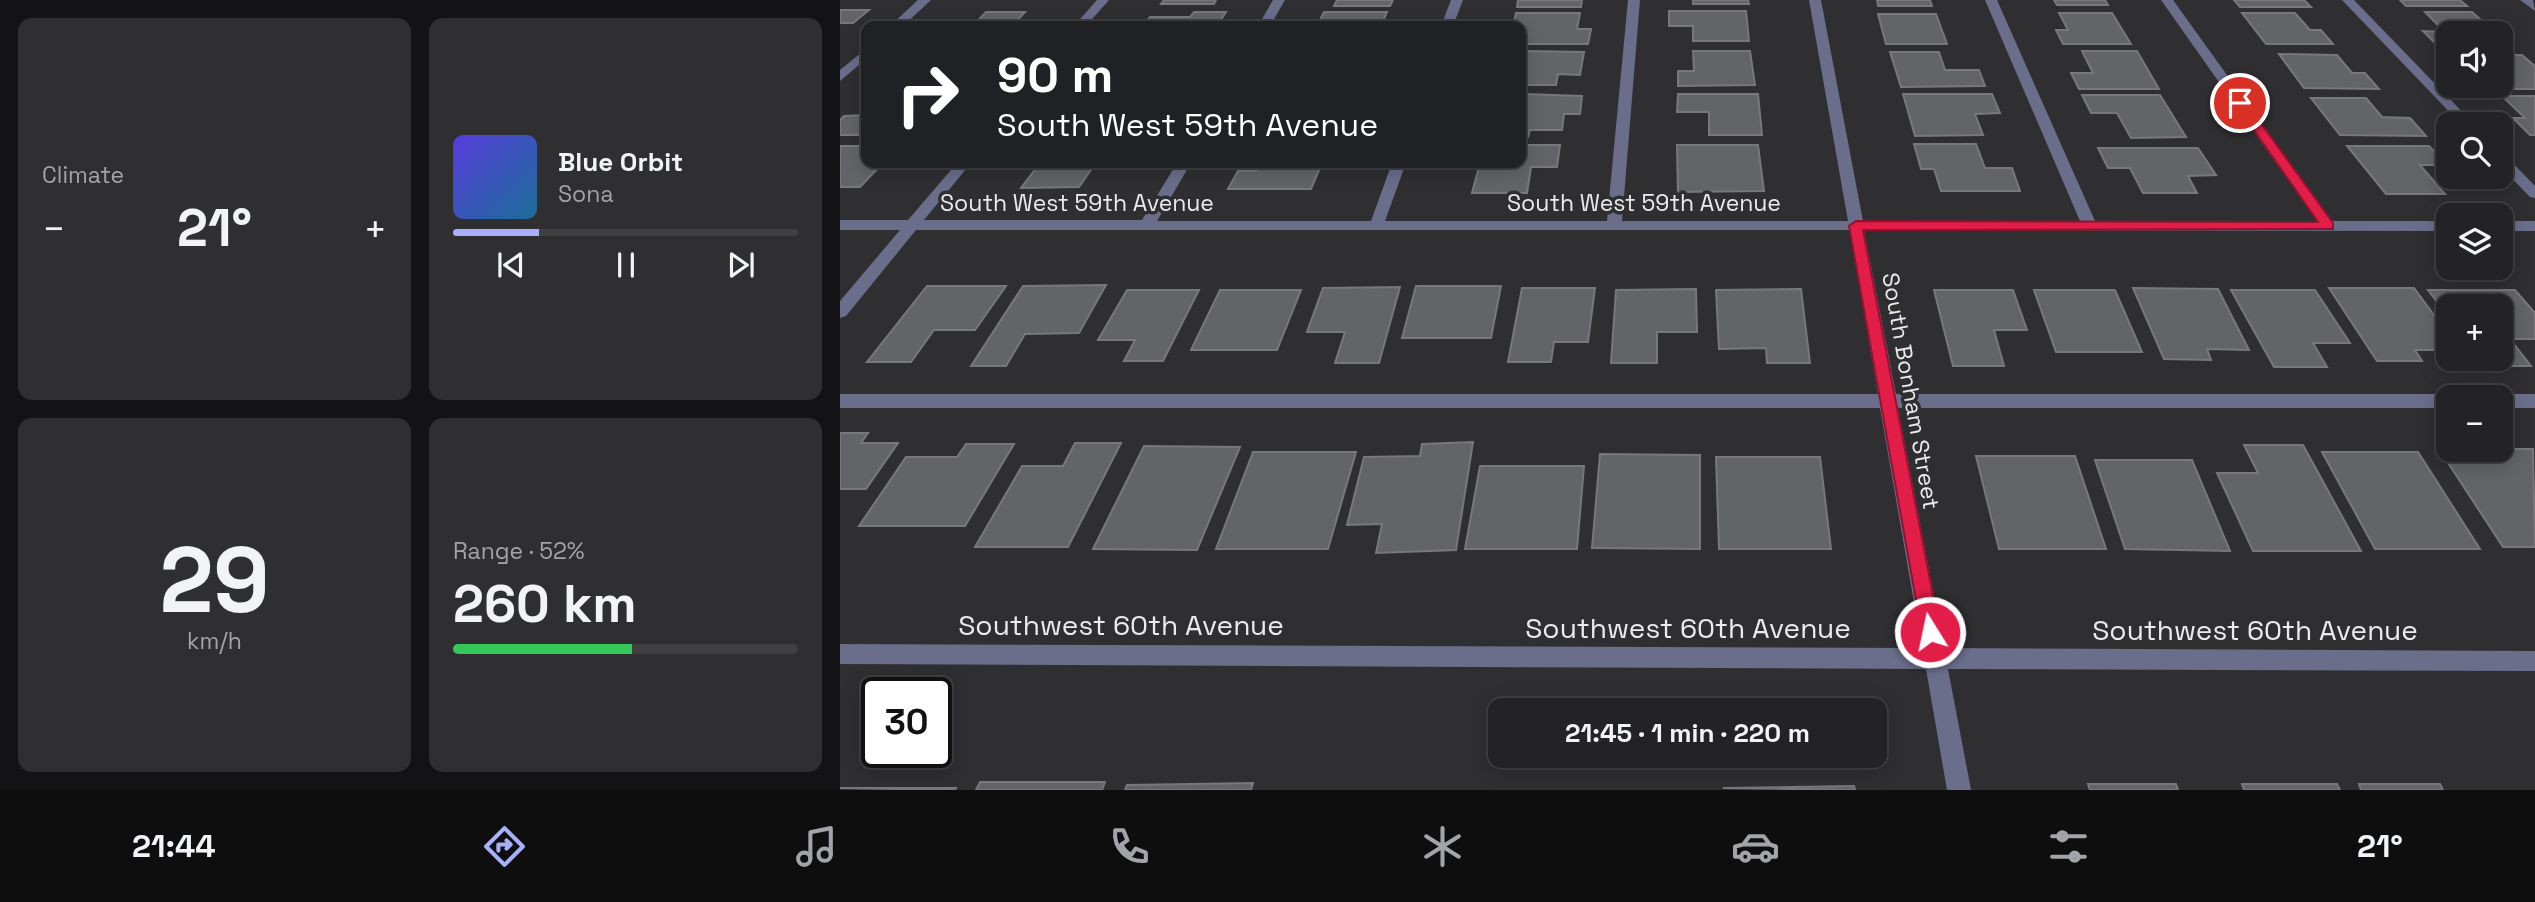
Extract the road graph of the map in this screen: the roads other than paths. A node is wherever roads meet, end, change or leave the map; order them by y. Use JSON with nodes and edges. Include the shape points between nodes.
{"nodes":[{"id":1,"x":925,"y":0,"type":"edge"},
{"id":2,"x":1103,"y":0,"type":"edge"},
{"id":3,"x":1279,"y":0,"type":"edge"},
{"id":4,"x":1457,"y":0,"type":"edge"},
{"id":5,"x":1634,"y":0,"type":"edge"},
{"id":6,"x":1815,"y":0,"type":"edge"},
{"id":7,"x":1991,"y":0,"type":"edge"},
{"id":8,"x":2167,"y":0,"type":"edge"},
{"id":9,"x":2348,"y":0,"type":"edge"},
{"id":10,"x":2526,"y":0,"type":"edge"},
{"id":11,"x":2535,"y":8,"type":"edge"},
{"id":12,"x":902,"y":21,"type":"edge"},
{"id":13,"x":1084,"y":21,"type":"edge"},
{"id":14,"x":1267,"y":21,"type":"edge"},
{"id":15,"x":1449,"y":21,"type":"edge"},
{"id":16,"x":861,"y":58,"type":"edge"},
{"id":17,"x":840,"y":77,"type":"edge"},
{"id":18,"x":2456,"y":112,"type":"edge"},
{"id":19,"x":960,"y":168,"type":"edge"},
{"id":20,"x":1181,"y":168,"type":"edge"},
{"id":21,"x":1397,"y":168,"type":"edge"},
{"id":22,"x":2513,"y":171,"type":"edge"},
{"id":23,"x":2535,"y":194,"type":"edge"},
{"id":24,"x":840,"y":225,"type":"edge"},
{"id":25,"x":912,"y":225,"type":"junction"},
{"id":26,"x":1147,"y":225,"type":"junction"},
{"id":27,"x":1376,"y":226,"type":"junction"},
{"id":28,"x":1614,"y":226,"type":"junction"},
{"id":29,"x":1856,"y":226,"type":"junction"},
{"id":30,"x":2090,"y":226,"type":"junction"},
{"id":31,"x":2328,"y":226,"type":"junction"},
{"id":32,"x":2436,"y":226,"type":"edge"},
{"id":33,"x":2513,"y":226,"type":"edge"},
{"id":34,"x":2535,"y":226,"type":"edge"},
{"id":35,"x":840,"y":312,"type":"edge"},
{"id":36,"x":1887,"y":400,"type":"junction"},
{"id":37,"x":840,"y":401,"type":"edge"},
{"id":38,"x":2436,"y":401,"type":"edge"},
{"id":39,"x":2513,"y":401,"type":"edge"},
{"id":40,"x":2535,"y":401,"type":"edge"},
{"id":41,"x":840,"y":654,"type":"edge"},
{"id":42,"x":1935,"y":658,"type":"junction"},
{"id":43,"x":2535,"y":661,"type":"edge"},
{"id":44,"x":1959,"y":790,"type":"edge"}],
"edges":[{"from":1,"to":12,"type":"street"},
{"from":2,"to":13,"type":"street"},
{"from":3,"to":14,"type":"street"},
{"from":4,"to":15,"type":"street"},
{"from":5,"to":28,"type":"street"},
{"from":6,"to":29,"type":"street","name":"South Bonham Street"},
{"from":7,"to":30,"type":"street"},
{"from":8,"to":31,"type":"street"},
{"from":9,"to":18,"type":"street"},
{"from":10,"to":11,"type":"street"},
{"from":16,"to":17,"type":"street"},
{"from":19,"to":25,"type":"street"},
{"from":20,"to":26,"type":"street"},
{"from":21,"to":27,"type":"street"},
{"from":22,"to":23,"type":"street"},
{"from":24,"to":25,"type":"street","name":"South West 59th Avenue"},
{"from":25,"to":26,"type":"street","name":"South West 59th Avenue"},
{"from":25,"to":35,"type":"street"},
{"from":26,"to":27,"type":"street","name":"South West 59th Avenue"},
{"from":27,"to":28,"type":"street","name":"South West 59th Avenue"},
{"from":28,"to":29,"type":"street","name":"South West 59th Avenue"},
{"from":29,"to":30,"type":"street","name":"South West 59th Avenue"},
{"from":29,"to":36,"type":"street","name":"South Bonham Street"},
{"from":30,"to":31,"type":"street","name":"South West 59th Avenue"},
{"from":31,"to":32,"type":"street","name":"South West 59th Avenue"},
{"from":33,"to":34,"type":"street"},
{"from":36,"to":37,"type":"street"},
{"from":36,"to":38,"type":"street"},
{"from":36,"to":42,"type":"street","name":"South Bonham Street"},
{"from":39,"to":40,"type":"street"},
{"from":41,"to":42,"type":"street","name":"Southwest 60th Avenue"},
{"from":42,"to":43,"type":"street","name":"Southwest 60th Avenue"},
{"from":42,"to":44,"type":"street","name":"South Bonham Street"}]}
